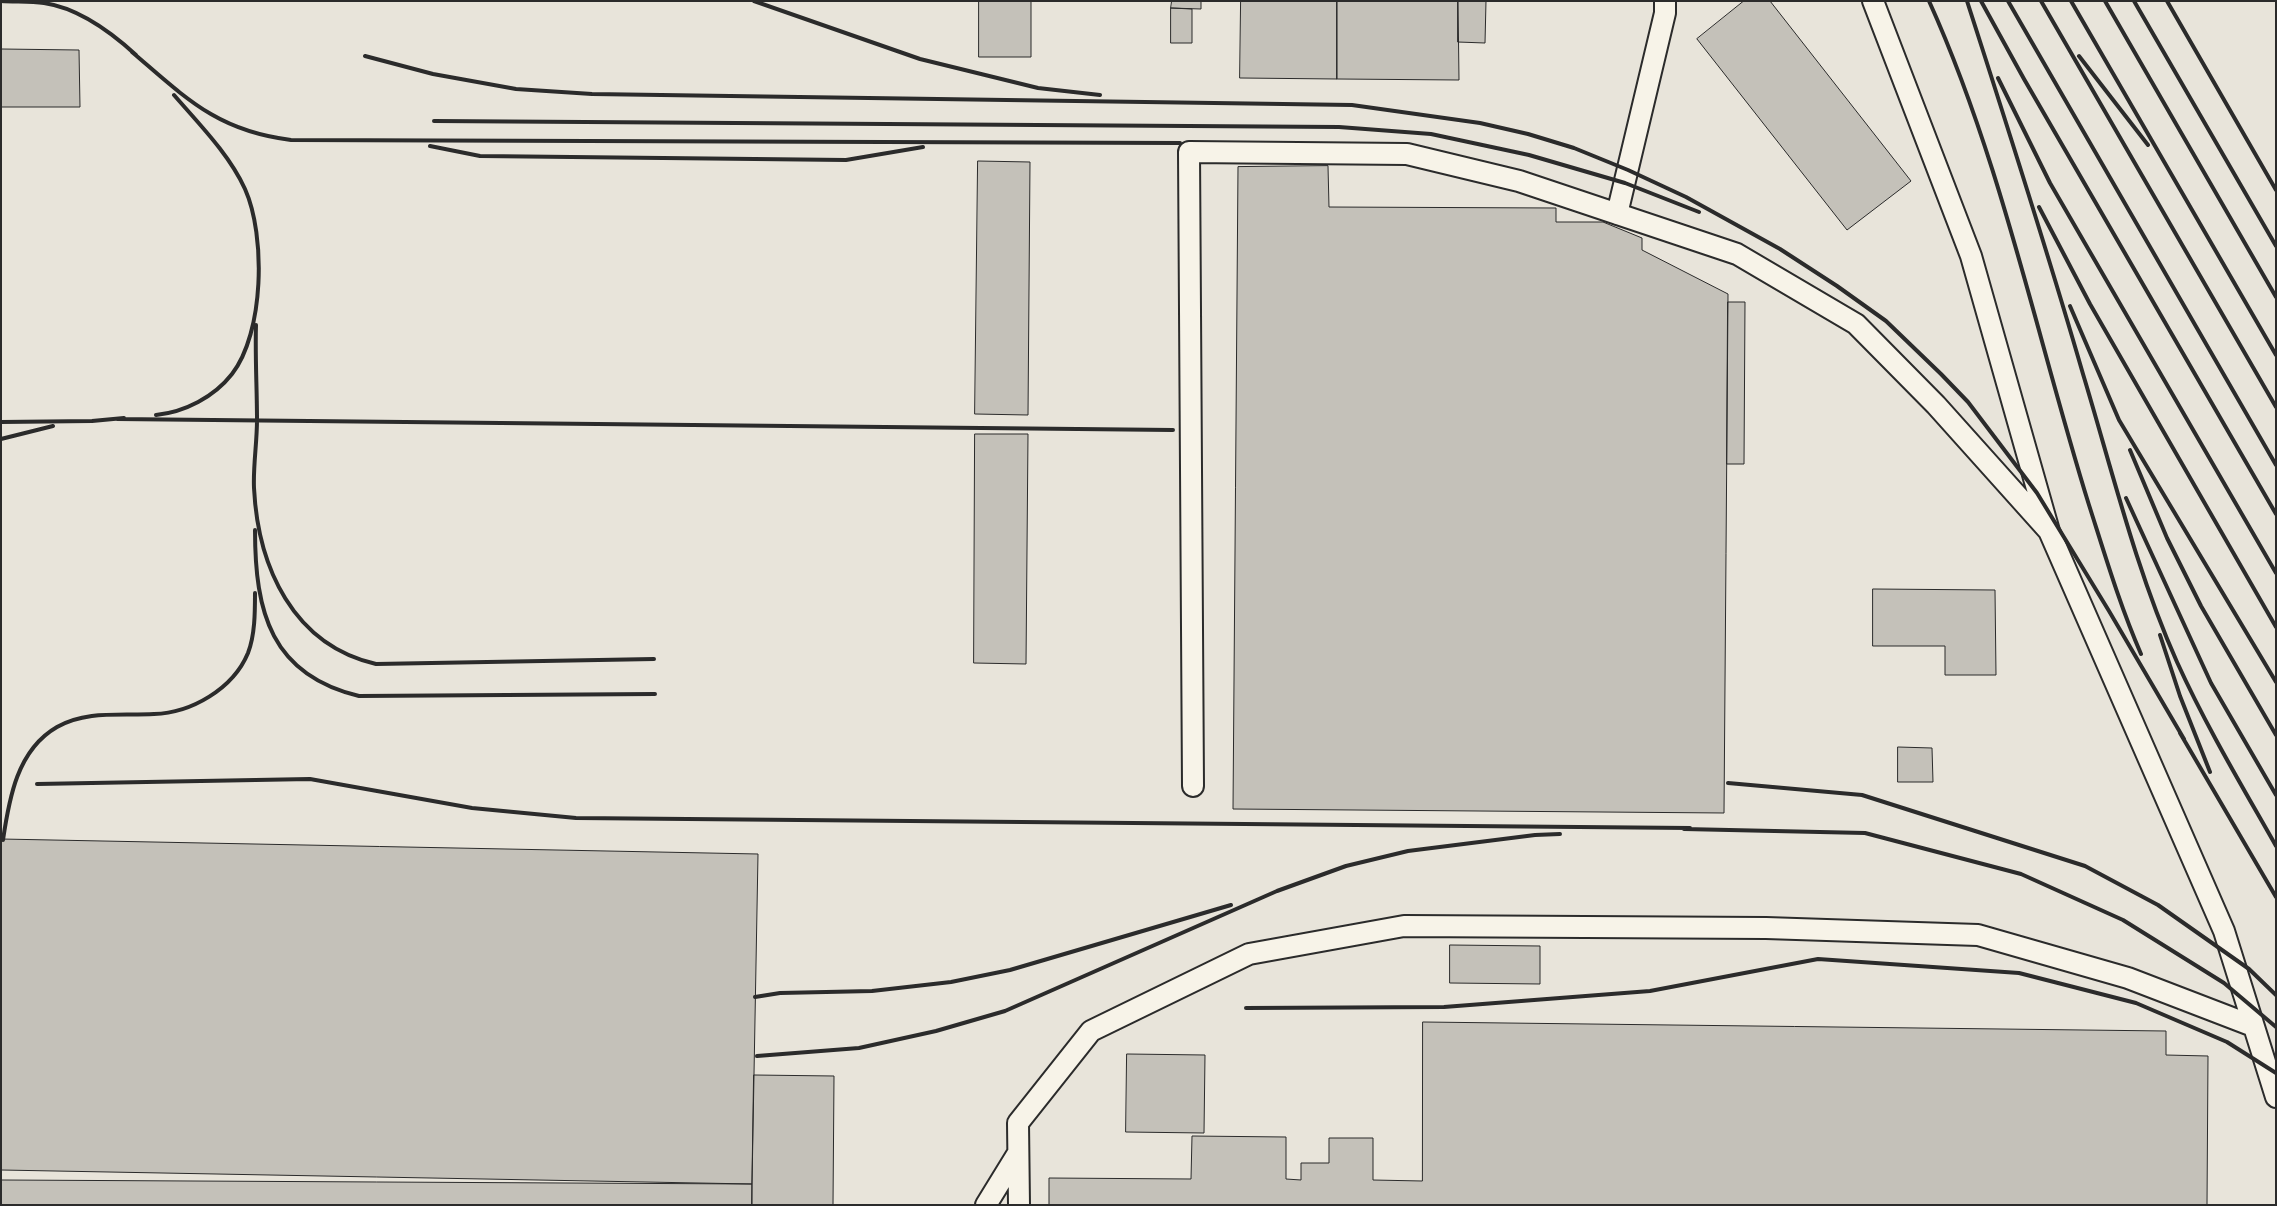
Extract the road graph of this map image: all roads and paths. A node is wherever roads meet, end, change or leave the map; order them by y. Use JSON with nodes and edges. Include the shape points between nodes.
{"nodes":[{"id":1,"x":1873,"y":1,"type":"edge"},
{"id":2,"x":1668,"y":5,"type":"edge"},
{"id":3,"x":1617,"y":214,"type":"junction"},
{"id":4,"x":2049,"y":531,"type":"junction"},
{"id":5,"x":1193,"y":786,"type":"dead end"},
{"id":6,"x":2253,"y":1026,"type":"junction"},
{"id":7,"x":2276,"y":1097,"type":"edge"},
{"id":8,"x":1018,"y":1153,"type":"junction"},
{"id":9,"x":986,"y":1205,"type":"edge"},
{"id":10,"x":1019,"y":1205,"type":"edge"}],
"edges":[{"from":1,"to":4,"type":"lane","via":[[1970,256]]},
{"from":2,"to":3,"type":"lane"},
{"from":3,"to":4,"type":"lane","via":[[1736,254],[1856,324],[1936,405]]},
{"from":3,"to":5,"type":"lane","via":[[1519,181],[1407,154],[1189,152]]},
{"from":4,"to":6,"type":"lane","via":[[2224,930]]},
{"from":6,"to":7,"type":"lane"},
{"from":6,"to":8,"type":"lane","via":[[2128,978],[1978,935],[1766,928],[1404,926],[1249,954],[1091,1032],[1018,1123]]},
{"from":8,"to":9,"type":"lane"},
{"from":8,"to":10,"type":"lane"}]}
